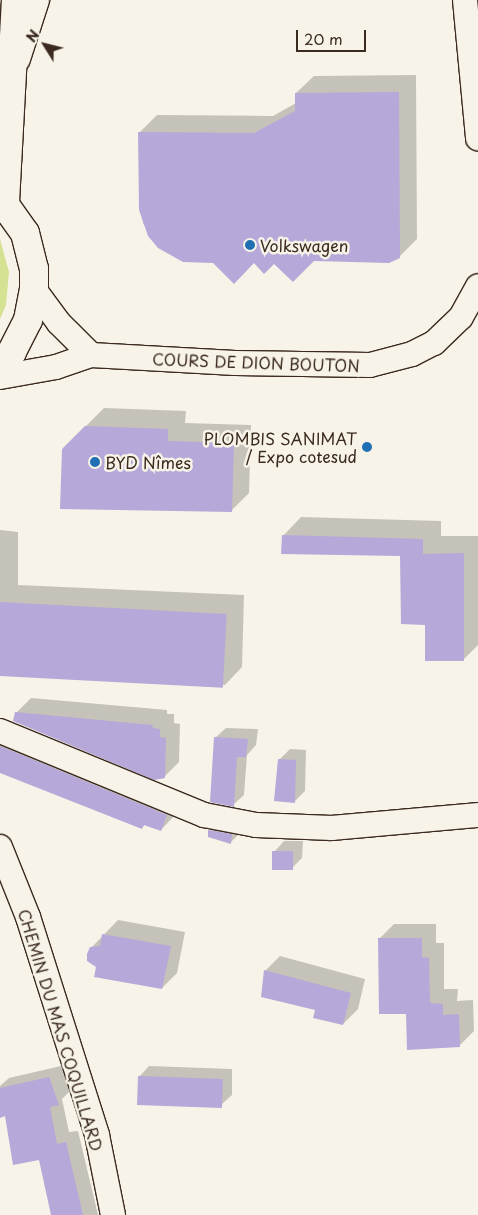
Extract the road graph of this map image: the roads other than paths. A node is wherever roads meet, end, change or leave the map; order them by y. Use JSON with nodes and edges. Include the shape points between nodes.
{"nodes":[{"id":1,"x":16,"y":0,"type":"edge"},
{"id":2,"x":38,"y":0,"type":"edge"},
{"id":3,"x":465,"y":0,"type":"edge"},
{"id":4,"x":11,"y":80,"type":"junction"},
{"id":5,"x":478,"y":138,"type":"edge"},
{"id":6,"x":2,"y":200,"type":"edge"},
{"id":7,"x":478,"y":286,"type":"edge"},
{"id":8,"x":34,"y":289,"type":"junction"},
{"id":9,"x":91,"y":355,"type":"junction"},
{"id":10,"x":0,"y":364,"type":"edge"},
{"id":11,"x":0,"y":376,"type":"edge"},
{"id":12,"x":0,"y":731,"type":"edge"},
{"id":13,"x":478,"y":815,"type":"edge"},
{"id":14,"x":0,"y":847,"type":"edge"},
{"id":15,"x":113,"y":1215,"type":"edge"}],
"edges":[{"from":1,"to":4,"type":"main road"},
{"from":2,"to":4,"type":"street"},
{"from":3,"to":5,"type":"street"},
{"from":4,"to":6,"type":"main road"},
{"from":6,"to":8,"type":"main road","via":[[24,233],[34,269]]},
{"from":7,"to":9,"type":"street","name":"COURS DE DION BOUTON","via":[[461,317],[434,343],[412,354],[370,365],[235,364]]},
{"from":8,"to":9,"type":"street","via":[[67,333]]},
{"from":8,"to":10,"type":"main road","via":[[28,320],[12,352]]},
{"from":9,"to":11,"type":"street","name":"COURS DE DION BOUTON","via":[[64,366]]},
{"from":12,"to":13,"type":"street","via":[[204,815],[256,826],[332,828]]},
{"from":14,"to":15,"type":"street","name":"CHEMIN DU MAS COQUILLARD","via":[[28,916],[97,1135]]}]}
